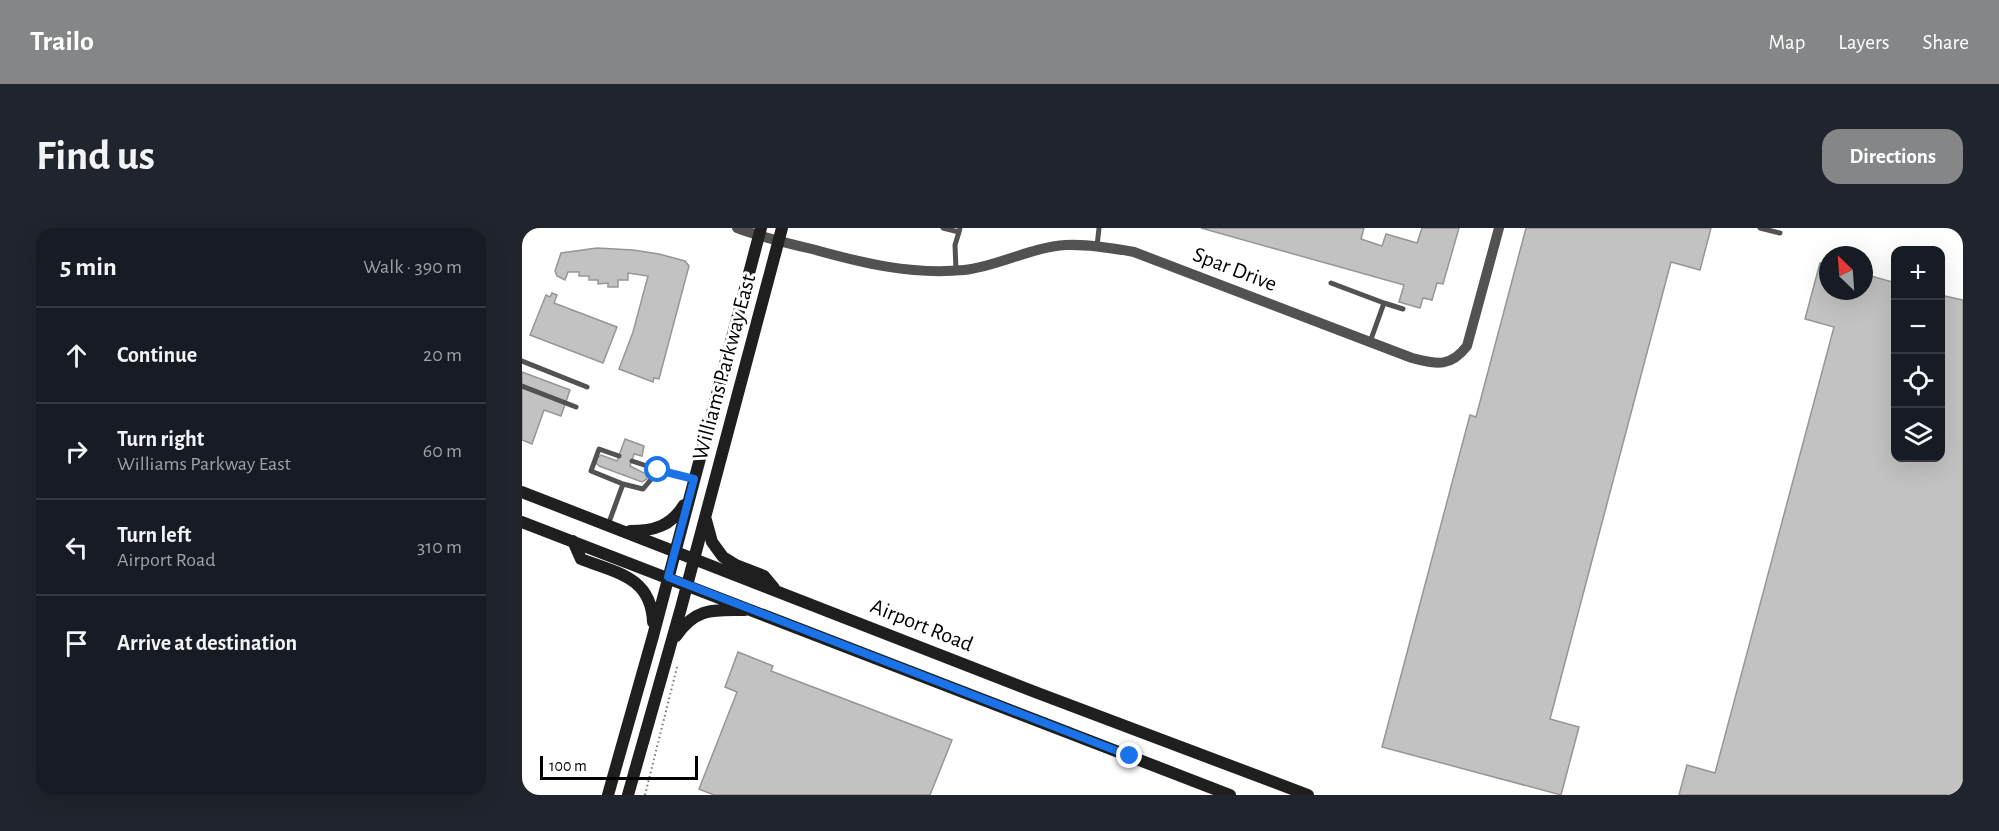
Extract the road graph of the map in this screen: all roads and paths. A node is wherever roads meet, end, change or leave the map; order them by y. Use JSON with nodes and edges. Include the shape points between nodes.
{"nodes":[{"id":1,"x":737,"y":228,"type":"edge"},
{"id":2,"x":782,"y":228,"type":"edge"},
{"id":3,"x":943,"y":228,"type":"edge"},
{"id":4,"x":1099,"y":228,"type":"edge"},
{"id":5,"x":1499,"y":228,"type":"edge"},
{"id":6,"x":1760,"y":228,"type":"edge"},
{"id":7,"x":959,"y":230,"type":"edge"},
{"id":8,"x":760,"y":232,"type":"edge"},
{"id":9,"x":1780,"y":233,"type":"dead end"},
{"id":10,"x":779,"y":241,"type":"junction"},
{"id":11,"x":1097,"y":246,"type":"junction"},
{"id":12,"x":956,"y":270,"type":"junction"},
{"id":13,"x":1331,"y":283,"type":"dead end"},
{"id":14,"x":1384,"y":303,"type":"junction"},
{"id":15,"x":1403,"y":309,"type":"dead end"},
{"id":16,"x":1370,"y":342,"type":"junction"},
{"id":17,"x":522,"y":361,"type":"edge"},
{"id":18,"x":522,"y":386,"type":"edge"},
{"id":19,"x":587,"y":387,"type":"dead end"},
{"id":20,"x":576,"y":407,"type":"dead end"},
{"id":21,"x":619,"y":456,"type":"dead end"},
{"id":22,"x":632,"y":461,"type":"dead end"},
{"id":23,"x":606,"y":469,"type":"dead end"},
{"id":24,"x":658,"y":470,"type":"junction"},
{"id":25,"x":618,"y":473,"type":"dead end"},
{"id":26,"x":603,"y":476,"type":"junction"},
{"id":27,"x":633,"y":479,"type":"dead end"},
{"id":28,"x":694,"y":479,"type":"junction"},
{"id":29,"x":615,"y":481,"type":"junction"},
{"id":30,"x":623,"y":484,"type":"junction"},
{"id":31,"x":630,"y":486,"type":"junction"},
{"id":32,"x":522,"y":492,"type":"edge"},
{"id":33,"x":689,"y":497,"type":"junction"},
{"id":34,"x":706,"y":515,"type":"junction"},
{"id":35,"x":522,"y":522,"type":"edge"},
{"id":36,"x":608,"y":525,"type":"junction"},
{"id":37,"x":625,"y":531,"type":"junction"},
{"id":38,"x":573,"y":541,"type":"junction"},
{"id":39,"x":675,"y":551,"type":"junction"},
{"id":40,"x":694,"y":558,"type":"junction"},
{"id":41,"x":668,"y":577,"type":"junction"},
{"id":42,"x":687,"y":585,"type":"junction"},
{"id":43,"x":775,"y":589,"type":"junction"},
{"id":44,"x":754,"y":610,"type":"junction"},
{"id":45,"x":653,"y":636,"type":"junction"},
{"id":46,"x":671,"y":644,"type":"junction"},
{"id":47,"x":679,"y":658,"type":"dead end"},
{"id":48,"x":608,"y":795,"type":"edge"},
{"id":49,"x":628,"y":795,"type":"edge"},
{"id":50,"x":645,"y":795,"type":"edge"},
{"id":51,"x":1230,"y":795,"type":"edge"},
{"id":52,"x":1308,"y":795,"type":"edge"}],
"edges":[{"from":1,"to":8,"type":"street","name":"Spar Drive"},
{"from":2,"to":10,"type":"main road","name":"Williams Parkway East"},
{"from":3,"to":7,"type":"lane"},
{"from":4,"to":11,"type":"lane"},
{"from":5,"to":16,"type":"street","name":"Spar Drive","via":[[1467,346],[1459,356],[1450,362],[1435,363]]},
{"from":6,"to":9,"type":"lane"},
{"from":7,"to":12,"type":"lane"},
{"from":8,"to":10,"type":"street","name":"Spar Drive"},
{"from":8,"to":28,"type":"main road","name":"Williams Parkway East"},
{"from":10,"to":12,"type":"street","name":"Spar Drive","via":[[887,267],[927,272]]},
{"from":10,"to":34,"type":"main road","name":"Williams Parkway East"},
{"from":11,"to":12,"type":"street","name":"Spar Drive","via":[[1065,245]]},
{"from":11,"to":16,"type":"street","name":"Spar Drive","via":[[1134,252],[1171,265]]},
{"from":13,"to":14,"type":"lane"},
{"from":14,"to":15,"type":"lane"},
{"from":14,"to":16,"type":"lane"},
{"from":17,"to":19,"type":"lane"},
{"from":18,"to":20,"type":"lane"},
{"from":21,"to":26,"type":"lane","via":[[599,450],[591,471]]},
{"from":22,"to":24,"type":"lane"},
{"from":23,"to":26,"type":"lane"},
{"from":24,"to":28,"type":"lane"},
{"from":24,"to":31,"type":"lane","via":[[643,489]]},
{"from":25,"to":29,"type":"lane"},
{"from":26,"to":29,"type":"lane"},
{"from":27,"to":31,"type":"lane"},
{"from":28,"to":33,"type":"main road","name":"Williams Parkway East"},
{"from":29,"to":30,"type":"lane"},
{"from":30,"to":31,"type":"lane"},
{"from":30,"to":36,"type":"lane"},
{"from":32,"to":36,"type":"main road","name":"Airport Road"},
{"from":33,"to":37,"type":"main road","via":[[667,524],[644,531]]},
{"from":33,"to":39,"type":"main road","name":"Williams Parkway East"},
{"from":34,"to":40,"type":"main road","name":"Williams Parkway East"},
{"from":34,"to":43,"type":"main road","via":[[708,534],[723,557],[765,576]]},
{"from":35,"to":38,"type":"main road","name":"Airport Road"},
{"from":36,"to":37,"type":"main road","name":"Airport Road"},
{"from":37,"to":39,"type":"main road","name":"Airport Road"},
{"from":38,"to":41,"type":"main road","name":"Airport Road"},
{"from":38,"to":45,"type":"main road","via":[[581,559],[630,578],[643,589],[652,610]]},
{"from":39,"to":40,"type":"main road","name":"Airport Road"},
{"from":39,"to":41,"type":"main road","name":"Williams Parkway East"},
{"from":40,"to":42,"type":"main road","name":"Williams Parkway East"},
{"from":40,"to":43,"type":"main road","name":"Airport Road"},
{"from":41,"to":42,"type":"main road","name":"Airport Road"},
{"from":41,"to":45,"type":"main road","name":"Williams Parkway East"},
{"from":42,"to":44,"type":"main road","name":"Airport Road"},
{"from":42,"to":46,"type":"main road","name":"Williams Parkway East"},
{"from":43,"to":52,"type":"main road","name":"Airport Road"},
{"from":44,"to":46,"type":"main road","via":[[711,610],[696,615]]},
{"from":44,"to":51,"type":"main road","name":"Airport Road"},
{"from":45,"to":48,"type":"main road","name":"Williams Parkway East"},
{"from":46,"to":49,"type":"main road","name":"Williams Parkway East"},
{"from":47,"to":50,"type":"path"}]}
